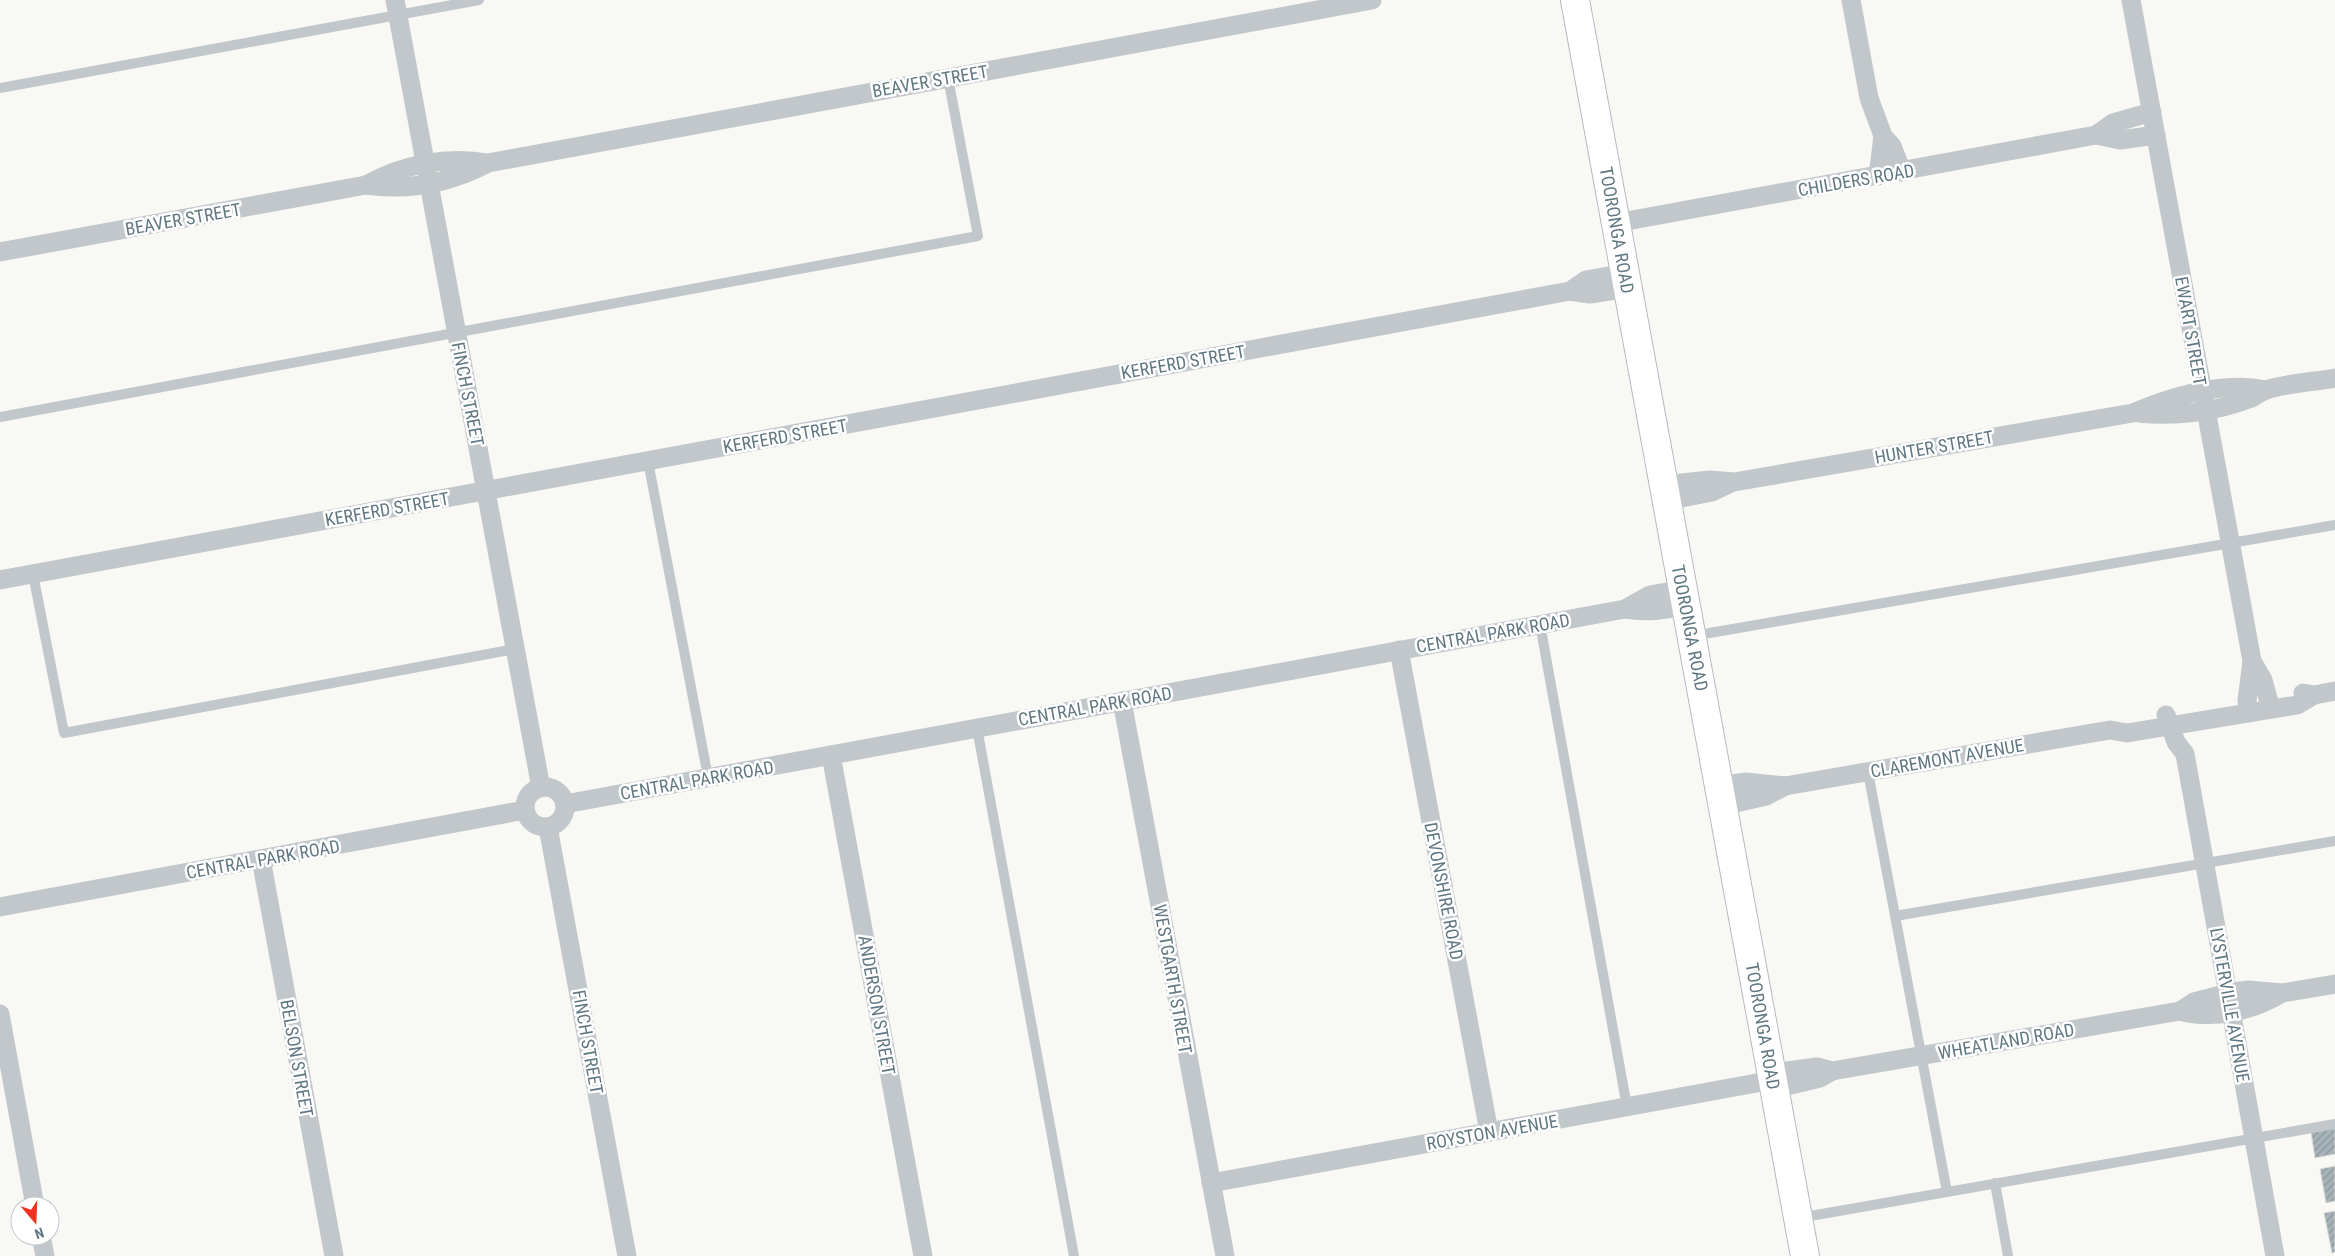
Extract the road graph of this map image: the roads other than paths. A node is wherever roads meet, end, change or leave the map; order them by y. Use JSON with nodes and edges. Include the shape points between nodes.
{"nodes":[{"id":1,"x":479,"y":0,"type":"edge"},
{"id":2,"x":1372,"y":0,"type":"edge"},
{"id":3,"x":1575,"y":0,"type":"edge"},
{"id":4,"x":1851,"y":0,"type":"edge"},
{"id":5,"x":2131,"y":0,"type":"edge"},
{"id":6,"x":397,"y":7,"type":"edge"},
{"id":7,"x":948,"y":78,"type":"junction"},
{"id":8,"x":0,"y":88,"type":"edge"},
{"id":9,"x":2152,"y":112,"type":"junction"},
{"id":10,"x":2096,"y":135,"type":"junction"},
{"id":11,"x":2156,"y":135,"type":"junction"},
{"id":12,"x":1883,"y":136,"type":"junction"},
{"id":13,"x":488,"y":163,"type":"junction"},
{"id":14,"x":426,"y":164,"type":"junction"},
{"id":15,"x":1902,"y":172,"type":"junction"},
{"id":16,"x":1878,"y":176,"type":"junction"},
{"id":17,"x":429,"y":183,"type":"junction"},
{"id":18,"x":366,"y":185,"type":"junction"},
{"id":19,"x":1616,"y":223,"type":"junction"},
{"id":20,"x":0,"y":252,"type":"edge"},
{"id":21,"x":1626,"y":281,"type":"junction"},
{"id":22,"x":457,"y":332,"type":"junction"},
{"id":23,"x":2335,"y":378,"type":"edge"},
{"id":24,"x":2266,"y":390,"type":"junction"},
{"id":25,"x":2202,"y":392,"type":"junction"},
{"id":26,"x":2205,"y":410,"type":"junction"},
{"id":27,"x":2133,"y":413,"type":"junction"},
{"id":28,"x":0,"y":417,"type":"edge"},
{"id":29,"x":648,"y":461,"type":"junction"},
{"id":30,"x":486,"y":491,"type":"junction"},
{"id":31,"x":1665,"y":493,"type":"junction"},
{"id":32,"x":2335,"y":525,"type":"edge"},
{"id":33,"x":2231,"y":543,"type":"junction"},
{"id":34,"x":33,"y":574,"type":"junction"},
{"id":35,"x":0,"y":580,"type":"edge"},
{"id":36,"x":1684,"y":598,"type":"junction"},
{"id":37,"x":1540,"y":624,"type":"junction"},
{"id":38,"x":1691,"y":636,"type":"junction"},
{"id":39,"x":515,"y":649,"type":"junction"},
{"id":40,"x":1399,"y":650,"type":"junction"},
{"id":41,"x":2252,"y":661,"type":"junction"},
{"id":42,"x":2335,"y":691,"type":"edge"},
{"id":43,"x":1122,"y":701,"type":"junction"},
{"id":44,"x":2270,"y":703,"type":"junction"},
{"id":45,"x":2248,"y":707,"type":"junction"},
{"id":46,"x":2191,"y":716,"type":"junction"},
{"id":47,"x":2168,"y":720,"type":"junction"},
{"id":48,"x":977,"y":728,"type":"junction"},
{"id":49,"x":2185,"y":754,"type":"junction"},
{"id":50,"x":831,"y":755,"type":"junction"},
{"id":51,"x":1868,"y":772,"type":"junction"},
{"id":52,"x":708,"y":777,"type":"junction"},
{"id":53,"x":541,"y":788,"type":"junction"},
{"id":54,"x":1721,"y":796,"type":"junction"},
{"id":55,"x":565,"y":804,"type":"junction"},
{"id":56,"x":525,"y":810,"type":"junction"},
{"id":57,"x":548,"y":827,"type":"junction"},
{"id":58,"x":2335,"y":841,"type":"edge"},
{"id":59,"x":261,"y":859,"type":"junction"},
{"id":60,"x":2204,"y":864,"type":"junction"},
{"id":61,"x":0,"y":907,"type":"edge"},
{"id":62,"x":1895,"y":916,"type":"junction"},
{"id":63,"x":2335,"y":984,"type":"edge"},
{"id":64,"x":2228,"y":993,"type":"junction"},
{"id":65,"x":2282,"y":993,"type":"junction"},
{"id":66,"x":2180,"y":1011,"type":"junction"},
{"id":67,"x":2231,"y":1012,"type":"junction"},
{"id":68,"x":0,"y":1014,"type":"edge"},
{"id":69,"x":1921,"y":1056,"type":"junction"},
{"id":70,"x":1773,"y":1081,"type":"junction"},
{"id":71,"x":1627,"y":1107,"type":"junction"},
{"id":72,"x":2335,"y":1124,"type":"edge"},
{"id":73,"x":1489,"y":1132,"type":"junction"},
{"id":74,"x":2254,"y":1137,"type":"junction"},
{"id":75,"x":1211,"y":1183,"type":"junction"},
{"id":76,"x":1994,"y":1183,"type":"junction"},
{"id":77,"x":1947,"y":1192,"type":"junction"},
{"id":78,"x":33,"y":1196,"type":"edge"},
{"id":79,"x":1798,"y":1218,"type":"junction"},
{"id":80,"x":334,"y":1256,"type":"edge"},
{"id":81,"x":627,"y":1256,"type":"edge"},
{"id":82,"x":923,"y":1256,"type":"edge"},
{"id":83,"x":1074,"y":1256,"type":"edge"},
{"id":84,"x":1225,"y":1256,"type":"edge"},
{"id":85,"x":1805,"y":1256,"type":"edge"},
{"id":86,"x":2008,"y":1256,"type":"edge"},
{"id":87,"x":2275,"y":1256,"type":"edge"}],
"edges":[{"from":1,"to":6,"type":"lane"},
{"from":2,"to":7,"type":"street","name":"BEAVER STREET"},
{"from":3,"to":19,"type":"main road","name":"TOORONGA ROAD"},
{"from":4,"to":12,"type":"street","via":[[1869,98]]},
{"from":5,"to":9,"type":"street","name":"EWART STREET"},
{"from":6,"to":8,"type":"lane"},
{"from":6,"to":14,"type":"street","name":"FINCH STREET"},
{"from":7,"to":13,"type":"street","name":"BEAVER STREET"},
{"from":7,"to":22,"type":"lane","via":[[978,236]]},
{"from":9,"to":10,"type":"street","name":"CHILDERS ROAD","via":[[2114,123]]},
{"from":9,"to":11,"type":"street","name":"EWART STREET"},
{"from":10,"to":11,"type":"street","name":"CHILDERS ROAD","via":[[2120,140]]},
{"from":10,"to":15,"type":"street","name":"CHILDERS ROAD"},
{"from":11,"to":25,"type":"street","name":"EWART STREET"},
{"from":12,"to":15,"type":"street","via":[[1892,146]]},
{"from":12,"to":16,"type":"street"},
{"from":13,"to":14,"type":"street","name":"BEAVER STREET","via":[[466,159]]},
{"from":13,"to":17,"type":"street","name":"BEAVER STREET","via":[[466,174]]},
{"from":14,"to":17,"type":"street","name":"FINCH STREET"},
{"from":14,"to":18,"type":"street","name":"BEAVER STREET","via":[[388,172]]},
{"from":15,"to":16,"type":"street","name":"CHILDERS ROAD"},
{"from":16,"to":19,"type":"street","name":"CHILDERS ROAD"},
{"from":17,"to":18,"type":"street","name":"BEAVER STREET","via":[[392,189]]},
{"from":17,"to":22,"type":"street","name":"FINCH STREET"},
{"from":18,"to":20,"type":"street","name":"BEAVER STREET"},
{"from":19,"to":21,"type":"main road","name":"TOORONGA ROAD"},
{"from":21,"to":29,"type":"street","name":"KERFERD STREET","via":[[1586,280],[1570,291]]},
{"from":21,"to":31,"type":"main road","name":"TOORONGA ROAD"},
{"from":22,"to":28,"type":"lane"},
{"from":22,"to":30,"type":"street","name":"FINCH STREET"},
{"from":23,"to":24,"type":"street","name":"HUNTER STREET"},
{"from":24,"to":25,"type":"street","name":"HUNTER STREET","via":[[2250,386]]},
{"from":24,"to":26,"type":"street","name":"HUNTER STREET","via":[[2251,399]]},
{"from":25,"to":26,"type":"street","name":"EWART STREET"},
{"from":25,"to":27,"type":"street","name":"HUNTER STREET"},
{"from":26,"to":27,"type":"street","name":"HUNTER STREET","via":[[2155,415]]},
{"from":26,"to":33,"type":"street","name":"EWART STREET"},
{"from":27,"to":31,"type":"street","name":"HUNTER STREET","via":[[1734,482],[1710,480]]},
{"from":29,"to":30,"type":"street","name":"KERFERD STREET"},
{"from":29,"to":52,"type":"lane"},
{"from":30,"to":34,"type":"street","name":"KERFERD STREET"},
{"from":30,"to":39,"type":"street","name":"FINCH STREET"},
{"from":31,"to":36,"type":"main road","name":"TOORONGA ROAD"},
{"from":32,"to":33,"type":"lane"},
{"from":33,"to":38,"type":"lane"},
{"from":33,"to":41,"type":"street","name":"EWART STREET"},
{"from":34,"to":35,"type":"street","name":"KERFERD STREET"},
{"from":34,"to":39,"type":"lane","via":[[64,733]]},
{"from":36,"to":37,"type":"street","name":"CENTRAL PARK ROAD","via":[[1650,595],[1625,609]]},
{"from":36,"to":38,"type":"main road","name":"TOORONGA ROAD"},
{"from":37,"to":40,"type":"street","name":"CENTRAL PARK ROAD"},
{"from":37,"to":71,"type":"lane"},
{"from":38,"to":54,"type":"main road","name":"TOORONGA ROAD"},
{"from":39,"to":53,"type":"street","name":"FINCH STREET"},
{"from":40,"to":43,"type":"street","name":"CENTRAL PARK ROAD"},
{"from":40,"to":73,"type":"street","name":"DEVONSHIRE ROAD"},
{"from":41,"to":44,"type":"street","name":"EWART STREET","via":[[2263,680]]},
{"from":41,"to":45,"type":"street","name":"EWART STREET"},
{"from":42,"to":44,"type":"street","name":"CLAREMONT AVENUE","via":[[2314,695],[2295,692]]},
{"from":43,"to":48,"type":"street","name":"CENTRAL PARK ROAD"},
{"from":43,"to":75,"type":"street","name":"WESTGARTH STREET"},
{"from":44,"to":45,"type":"street","name":"CLAREMONT AVENUE"},
{"from":45,"to":46,"type":"street","name":"CLAREMONT AVENUE"},
{"from":46,"to":47,"type":"street","name":"CLAREMONT AVENUE"},
{"from":46,"to":49,"type":"street","name":"LYSTERVILLE AVENUE"},
{"from":47,"to":49,"type":"street","name":"LYSTERVILLE AVENUE","via":[[2176,742]]},
{"from":47,"to":51,"type":"street","name":"CLAREMONT AVENUE","via":[[2128,733],[2110,730]]},
{"from":48,"to":50,"type":"street","name":"CENTRAL PARK ROAD"},
{"from":48,"to":83,"type":"lane"},
{"from":49,"to":60,"type":"street","name":"LYSTERVILLE AVENUE"},
{"from":50,"to":52,"type":"street","name":"CENTRAL PARK ROAD"},
{"from":50,"to":82,"type":"street","name":"ANDERSON STREET"},
{"from":51,"to":54,"type":"street","name":"CLAREMONT AVENUE","via":[[1785,786],[1746,782]]},
{"from":51,"to":62,"type":"lane"},
{"from":52,"to":55,"type":"street","name":"CENTRAL PARK ROAD"},
{"from":53,"to":55,"type":"street","via":[[556,791]]},
{"from":53,"to":56,"type":"street","via":[[529,796]]},
{"from":54,"to":70,"type":"main road","name":"TOORONGA ROAD"},
{"from":55,"to":57,"type":"street","via":[[562,819]]},
{"from":56,"to":57,"type":"street","via":[[533,824]]},
{"from":56,"to":59,"type":"street","name":"CENTRAL PARK ROAD"},
{"from":57,"to":81,"type":"street","name":"FINCH STREET"},
{"from":58,"to":60,"type":"lane"},
{"from":59,"to":61,"type":"street","name":"CENTRAL PARK ROAD"},
{"from":59,"to":80,"type":"street","name":"BELSON STREET"},
{"from":60,"to":62,"type":"lane"},
{"from":60,"to":64,"type":"street","name":"LYSTERVILLE AVENUE"},
{"from":62,"to":69,"type":"lane"},
{"from":63,"to":65,"type":"street","name":"WHEATLAND ROAD"},
{"from":64,"to":65,"type":"street","name":"WHEATLAND ROAD","via":[[2248,990]]},
{"from":64,"to":66,"type":"street","name":"WHEATLAND ROAD","via":[[2194,1002]]},
{"from":64,"to":67,"type":"street","name":"LYSTERVILLE AVENUE"},
{"from":65,"to":67,"type":"street","name":"WHEATLAND ROAD","via":[[2266,1003]]},
{"from":66,"to":67,"type":"street","name":"WHEATLAND ROAD","via":[[2197,1015]]},
{"from":66,"to":69,"type":"street","name":"WHEATLAND ROAD"},
{"from":67,"to":74,"type":"street","name":"LYSTERVILLE AVENUE"},
{"from":68,"to":78,"type":"street"},
{"from":69,"to":70,"type":"street","name":"WHEATLAND ROAD","via":[[1832,1070],[1818,1067]]},
{"from":69,"to":77,"type":"lane"},
{"from":70,"to":71,"type":"street","name":"ROYSTON AVENUE"},
{"from":70,"to":79,"type":"main road","name":"TOORONGA ROAD"},
{"from":71,"to":73,"type":"street","name":"ROYSTON AVENUE"},
{"from":72,"to":74,"type":"lane"},
{"from":73,"to":75,"type":"street","name":"ROYSTON AVENUE"},
{"from":74,"to":76,"type":"lane"},
{"from":74,"to":87,"type":"street","name":"LYSTERVILLE AVENUE"},
{"from":75,"to":84,"type":"street","name":"WESTGARTH STREET"},
{"from":76,"to":77,"type":"lane"},
{"from":76,"to":86,"type":"lane"},
{"from":77,"to":79,"type":"lane"},
{"from":79,"to":85,"type":"main road","name":"TOORONGA ROAD"}]}
